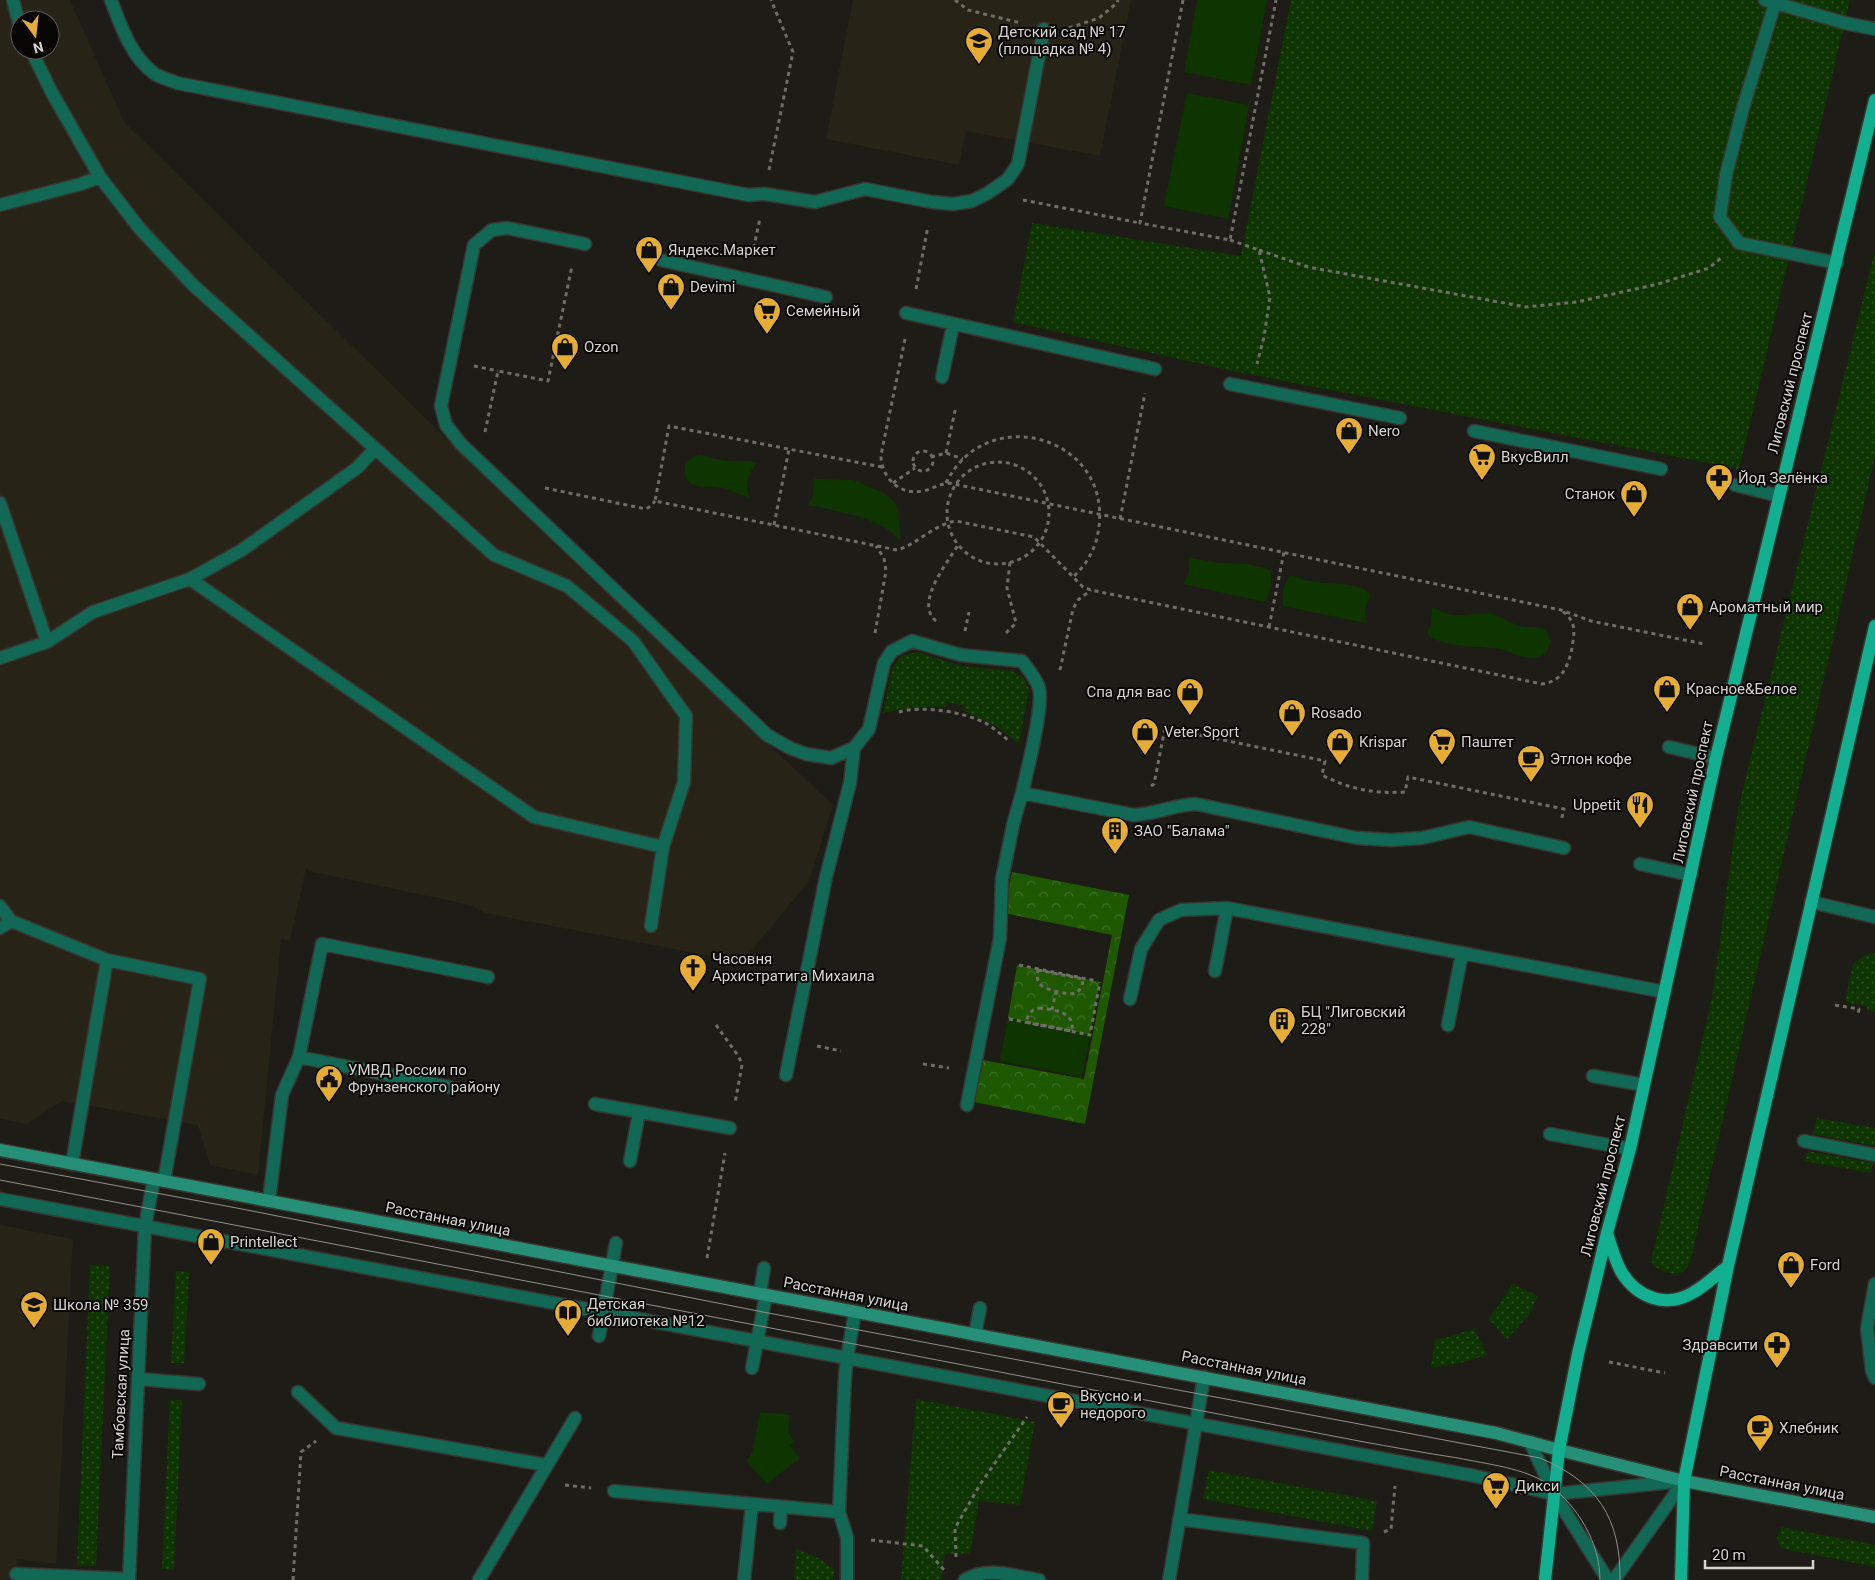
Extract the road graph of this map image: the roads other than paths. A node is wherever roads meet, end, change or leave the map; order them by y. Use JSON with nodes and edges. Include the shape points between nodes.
{"nodes":[{"id":1,"x":111,"y":0,"type":"edge"},
{"id":2,"x":1772,"y":1,"type":"edge"},
{"id":3,"x":1044,"y":29,"type":"road end"},
{"id":4,"x":1875,"y":29,"type":"edge"},
{"id":5,"x":36,"y":60,"type":"edge"},
{"id":6,"x":1875,"y":100,"type":"edge"},
{"id":7,"x":100,"y":177,"type":"junction"},
{"id":8,"x":0,"y":205,"type":"edge"},
{"id":9,"x":581,"y":244,"type":"road end"},
{"id":10,"x":661,"y":260,"type":"dead end"},
{"id":11,"x":1837,"y":263,"type":"junction"},
{"id":12,"x":826,"y":297,"type":"dead end"},
{"id":13,"x":908,"y":314,"type":"road end"},
{"id":14,"x":953,"y":325,"type":"junction"},
{"id":15,"x":1155,"y":369,"type":"dead end"},
{"id":16,"x":942,"y":377,"type":"dead end"},
{"id":17,"x":1230,"y":384,"type":"dead end"},
{"id":18,"x":1400,"y":418,"type":"dead end"},
{"id":19,"x":1474,"y":431,"type":"dead end"},
{"id":20,"x":375,"y":449,"type":"junction"},
{"id":21,"x":1661,"y":469,"type":"dead end"},
{"id":22,"x":1735,"y":485,"type":"dead end"},
{"id":23,"x":1779,"y":496,"type":"junction"},
{"id":24,"x":0,"y":503,"type":"edge"},
{"id":25,"x":190,"y":579,"type":"junction"},
{"id":26,"x":1875,"y":626,"type":"edge"},
{"id":27,"x":47,"y":642,"type":"junction"},
{"id":28,"x":0,"y":658,"type":"edge"},
{"id":29,"x":1669,"y":747,"type":"dead end"},
{"id":30,"x":854,"y":748,"type":"junction"},
{"id":31,"x":1716,"y":758,"type":"junction"},
{"id":32,"x":1022,"y":793,"type":"junction"},
{"id":33,"x":663,"y":847,"type":"junction"},
{"id":34,"x":1560,"y":847,"type":"road end"},
{"id":35,"x":1640,"y":864,"type":"dead end"},
{"id":36,"x":1691,"y":875,"type":"junction"},
{"id":37,"x":1811,"y":902,"type":"junction"},
{"id":38,"x":0,"y":906,"type":"edge"},
{"id":39,"x":1227,"y":908,"type":"junction"},
{"id":40,"x":1875,"y":917,"type":"edge"},
{"id":41,"x":11,"y":921,"type":"junction"},
{"id":42,"x":651,"y":926,"type":"dead end"},
{"id":43,"x":0,"y":928,"type":"edge"},
{"id":44,"x":1462,"y":953,"type":"junction"},
{"id":45,"x":107,"y":960,"type":"junction"},
{"id":46,"x":1215,"y":971,"type":"dead end"},
{"id":47,"x":488,"y":977,"type":"dead end"},
{"id":48,"x":1665,"y":992,"type":"junction"},
{"id":49,"x":1130,"y":999,"type":"dead end"},
{"id":50,"x":1448,"y":1025,"type":"dead end"},
{"id":51,"x":299,"y":1057,"type":"junction"},
{"id":52,"x":786,"y":1075,"type":"dead end"},
{"id":53,"x":1593,"y":1076,"type":"dead end"},
{"id":54,"x":1644,"y":1086,"type":"junction"},
{"id":55,"x":449,"y":1087,"type":"dead end"},
{"id":56,"x":595,"y":1104,"type":"dead end"},
{"id":57,"x":967,"y":1105,"type":"dead end"},
{"id":58,"x":639,"y":1112,"type":"junction"},
{"id":59,"x":730,"y":1128,"type":"road end"},
{"id":60,"x":1550,"y":1134,"type":"dead end"},
{"id":61,"x":1804,"y":1141,"type":"dead end"},
{"id":62,"x":1630,"y":1149,"type":"junction"},
{"id":63,"x":0,"y":1150,"type":"edge"},
{"id":64,"x":1875,"y":1155,"type":"edge"},
{"id":65,"x":630,"y":1162,"type":"dead end"},
{"id":66,"x":72,"y":1164,"type":"junction"},
{"id":67,"x":159,"y":1180,"type":"junction"},
{"id":68,"x":0,"y":1199,"type":"edge"},
{"id":69,"x":270,"y":1201,"type":"junction"},
{"id":70,"x":146,"y":1226,"type":"junction"},
{"id":71,"x":1607,"y":1233,"type":"junction"},
{"id":72,"x":616,"y":1243,"type":"dead end"},
{"id":73,"x":611,"y":1266,"type":"junction"},
{"id":74,"x":1728,"y":1266,"type":"junction"},
{"id":75,"x":764,"y":1268,"type":"dead end"},
{"id":76,"x":1875,"y":1284,"type":"edge"},
{"id":77,"x":763,"y":1295,"type":"junction"},
{"id":78,"x":980,"y":1308,"type":"dead end"},
{"id":79,"x":603,"y":1312,"type":"junction"},
{"id":80,"x":855,"y":1312,"type":"junction"},
{"id":81,"x":975,"y":1334,"type":"junction"},
{"id":82,"x":599,"y":1336,"type":"dead end"},
{"id":83,"x":757,"y":1341,"type":"junction"},
{"id":84,"x":847,"y":1358,"type":"junction"},
{"id":85,"x":752,"y":1368,"type":"dead end"},
{"id":86,"x":1204,"y":1378,"type":"junction"},
{"id":87,"x":1875,"y":1378,"type":"edge"},
{"id":88,"x":138,"y":1379,"type":"junction"},
{"id":89,"x":199,"y":1384,"type":"dead end"},
{"id":90,"x":298,"y":1392,"type":"dead end"},
{"id":91,"x":575,"y":1418,"type":"dead end"},
{"id":92,"x":1196,"y":1424,"type":"junction"},
{"id":93,"x":1530,"y":1442,"type":"junction"},
{"id":94,"x":1559,"y":1450,"type":"junction"},
{"id":95,"x":546,"y":1465,"type":"junction"},
{"id":96,"x":1684,"y":1481,"type":"junction"},
{"id":97,"x":614,"y":1490,"type":"dead end"},
{"id":98,"x":1554,"y":1494,"type":"junction"},
{"id":99,"x":752,"y":1505,"type":"junction"},
{"id":100,"x":781,"y":1508,"type":"junction"},
{"id":101,"x":839,"y":1512,"type":"junction"},
{"id":102,"x":1875,"y":1517,"type":"edge"},
{"id":103,"x":1179,"y":1519,"type":"junction"},
{"id":104,"x":780,"y":1523,"type":"dead end"},
{"id":105,"x":16,"y":1574,"type":"dead end"},
{"id":106,"x":129,"y":1580,"type":"edge"},
{"id":107,"x":479,"y":1580,"type":"edge"},
{"id":108,"x":744,"y":1580,"type":"edge"},
{"id":109,"x":847,"y":1580,"type":"edge"},
{"id":110,"x":965,"y":1580,"type":"edge"},
{"id":111,"x":1039,"y":1580,"type":"edge"},
{"id":112,"x":1169,"y":1580,"type":"edge"},
{"id":113,"x":1362,"y":1580,"type":"edge"},
{"id":114,"x":1545,"y":1580,"type":"edge"},
{"id":115,"x":1608,"y":1580,"type":"edge"},
{"id":116,"x":1614,"y":1580,"type":"edge"},
{"id":117,"x":1682,"y":1580,"type":"edge"}],
"edges":[{"from":1,"to":3,"type":"street","via":[[125,37],[138,58],[156,74],[177,83],[748,195],[765,194],[815,202],[864,189],[932,202],[963,203],[988,193],[1008,179],[1018,164]]},
{"from":2,"to":4,"type":"street"},
{"from":2,"to":11,"type":"street","via":[[1726,175],[1720,217],[1740,243]]},
{"from":5,"to":7,"type":"street"},
{"from":6,"to":11,"type":"main road","name":"Лиговский проспект"},
{"from":7,"to":8,"type":"street"},
{"from":7,"to":20,"type":"street","via":[[140,229],[193,285]]},
{"from":9,"to":30,"type":"street","via":[[508,228],[492,230],[474,244],[441,406],[446,425],[461,444],[767,735],[806,754],[832,758]]},
{"from":10,"to":12,"type":"street"},
{"from":11,"to":23,"type":"main road","name":"Лиговский проспект"},
{"from":13,"to":14,"type":"street"},
{"from":14,"to":15,"type":"street"},
{"from":14,"to":16,"type":"street"},
{"from":17,"to":18,"type":"street"},
{"from":19,"to":21,"type":"street"},
{"from":20,"to":25,"type":"street","via":[[357,468],[242,550]]},
{"from":20,"to":33,"type":"street","via":[[494,555],[567,586],[632,641],[686,716],[684,782]]},
{"from":22,"to":23,"type":"street"},
{"from":23,"to":31,"type":"main road","name":"Лиговский проспект"},
{"from":24,"to":27,"type":"street"},
{"from":25,"to":27,"type":"street","via":[[92,612]]},
{"from":25,"to":33,"type":"street","via":[[534,817]]},
{"from":26,"to":37,"type":"main road"},
{"from":27,"to":28,"type":"street"},
{"from":29,"to":31,"type":"street"},
{"from":30,"to":32,"type":"street","via":[[869,729],[884,663],[892,651],[912,641],[961,655],[1022,661],[1039,688],[1040,705]]},
{"from":30,"to":52,"type":"street","via":[[850,783],[826,877]]},
{"from":31,"to":36,"type":"main road","name":"Лиговский проспект"},
{"from":32,"to":34,"type":"street","via":[[1134,815],[1196,804],[1357,838],[1422,838],[1469,827]]},
{"from":32,"to":57,"type":"street","via":[[1002,878],[1000,938]]},
{"from":33,"to":42,"type":"street"},
{"from":35,"to":36,"type":"street"},
{"from":36,"to":48,"type":"main road","name":"Лиговский проспект"},
{"from":37,"to":40,"type":"street"},
{"from":37,"to":74,"type":"main road"},
{"from":38,"to":41,"type":"street"},
{"from":39,"to":44,"type":"street"},
{"from":39,"to":46,"type":"street"},
{"from":39,"to":49,"type":"street","via":[[1181,910],[1159,920],[1141,949]]},
{"from":41,"to":43,"type":"street"},
{"from":41,"to":45,"type":"street"},
{"from":44,"to":48,"type":"street"},
{"from":44,"to":50,"type":"street"},
{"from":45,"to":66,"type":"street"},
{"from":45,"to":67,"type":"street","name":"Тамбовская улица","via":[[200,979],[176,1122]]},
{"from":47,"to":51,"type":"street","via":[[322,944]]},
{"from":48,"to":54,"type":"main road","name":"Лиговский проспект"},
{"from":51,"to":55,"type":"street"},
{"from":51,"to":69,"type":"street","via":[[282,1096]]},
{"from":53,"to":54,"type":"street"},
{"from":54,"to":62,"type":"main road","name":"Лиговский проспект"},
{"from":56,"to":58,"type":"street"},
{"from":58,"to":59,"type":"street"},
{"from":58,"to":65,"type":"street"},
{"from":60,"to":62,"type":"street"},
{"from":61,"to":64,"type":"street"},
{"from":62,"to":71,"type":"main road","name":"Лиговский проспект"},
{"from":63,"to":66,"type":"street","name":"Расстанная улица"},
{"from":66,"to":67,"type":"street","name":"Расстанная улица"},
{"from":67,"to":69,"type":"street","name":"Расстанная улица"},
{"from":67,"to":70,"type":"street","name":"Тамбовская улица"},
{"from":68,"to":70,"type":"street","name":"Расстанная улица"},
{"from":69,"to":73,"type":"street","name":"Расстанная улица"},
{"from":70,"to":79,"type":"street","name":"Расстанная улица"},
{"from":70,"to":88,"type":"street","name":"Тамбовская улица"},
{"from":71,"to":74,"type":"main road","via":[[1621,1272],[1636,1290],[1654,1300],[1673,1301],[1693,1293]]},
{"from":71,"to":94,"type":"main road","name":"Лиговский проспект"},
{"from":72,"to":73,"type":"street"},
{"from":73,"to":77,"type":"street","name":"Расстанная улица"},
{"from":73,"to":79,"type":"street"},
{"from":74,"to":96,"type":"main road"},
{"from":75,"to":77,"type":"street"},
{"from":76,"to":87,"type":"street","via":[[1867,1328]]},
{"from":77,"to":80,"type":"street","name":"Расстанная улица"},
{"from":77,"to":83,"type":"street"},
{"from":78,"to":81,"type":"street"},
{"from":79,"to":82,"type":"street"},
{"from":79,"to":83,"type":"street","name":"Расстанная улица"},
{"from":80,"to":81,"type":"street","name":"Расстанная улица"},
{"from":80,"to":84,"type":"street"},
{"from":81,"to":86,"type":"street","name":"Расстанная улица"},
{"from":83,"to":84,"type":"street","name":"Расстанная улица"},
{"from":83,"to":85,"type":"street"},
{"from":84,"to":92,"type":"street","name":"Расстанная улица"},
{"from":84,"to":101,"type":"street"},
{"from":86,"to":92,"type":"street"},
{"from":86,"to":93,"type":"street","name":"Расстанная улица"},
{"from":88,"to":89,"type":"street"},
{"from":88,"to":106,"type":"street","name":"Тамбовская улица"},
{"from":90,"to":95,"type":"street","via":[[336,1428]]},
{"from":91,"to":95,"type":"street"},
{"from":92,"to":98,"type":"street","name":"Расстанная улица"},
{"from":92,"to":103,"type":"street"},
{"from":93,"to":94,"type":"street","name":"Расстанная улица"},
{"from":93,"to":98,"type":"street"},
{"from":94,"to":96,"type":"street","name":"Расстанная улица"},
{"from":94,"to":98,"type":"main road","name":"Лиговский проспект"},
{"from":95,"to":107,"type":"street"},
{"from":96,"to":98,"type":"street","name":"Расстанная улица"},
{"from":96,"to":102,"type":"street","name":"Расстанная улица"},
{"from":96,"to":116,"type":"street"},
{"from":96,"to":117,"type":"main road"},
{"from":97,"to":99,"type":"street"},
{"from":98,"to":114,"type":"main road","name":"Лиговский проспект"},
{"from":98,"to":115,"type":"street"},
{"from":99,"to":100,"type":"street"},
{"from":99,"to":108,"type":"street"},
{"from":100,"to":101,"type":"street"},
{"from":100,"to":104,"type":"street"},
{"from":101,"to":109,"type":"street","via":[[847,1537]]},
{"from":103,"to":112,"type":"street"},
{"from":103,"to":113,"type":"street","via":[[1364,1543]]},
{"from":105,"to":106,"type":"street"},
{"from":110,"to":111,"type":"street","via":[[989,1572]]}]}
